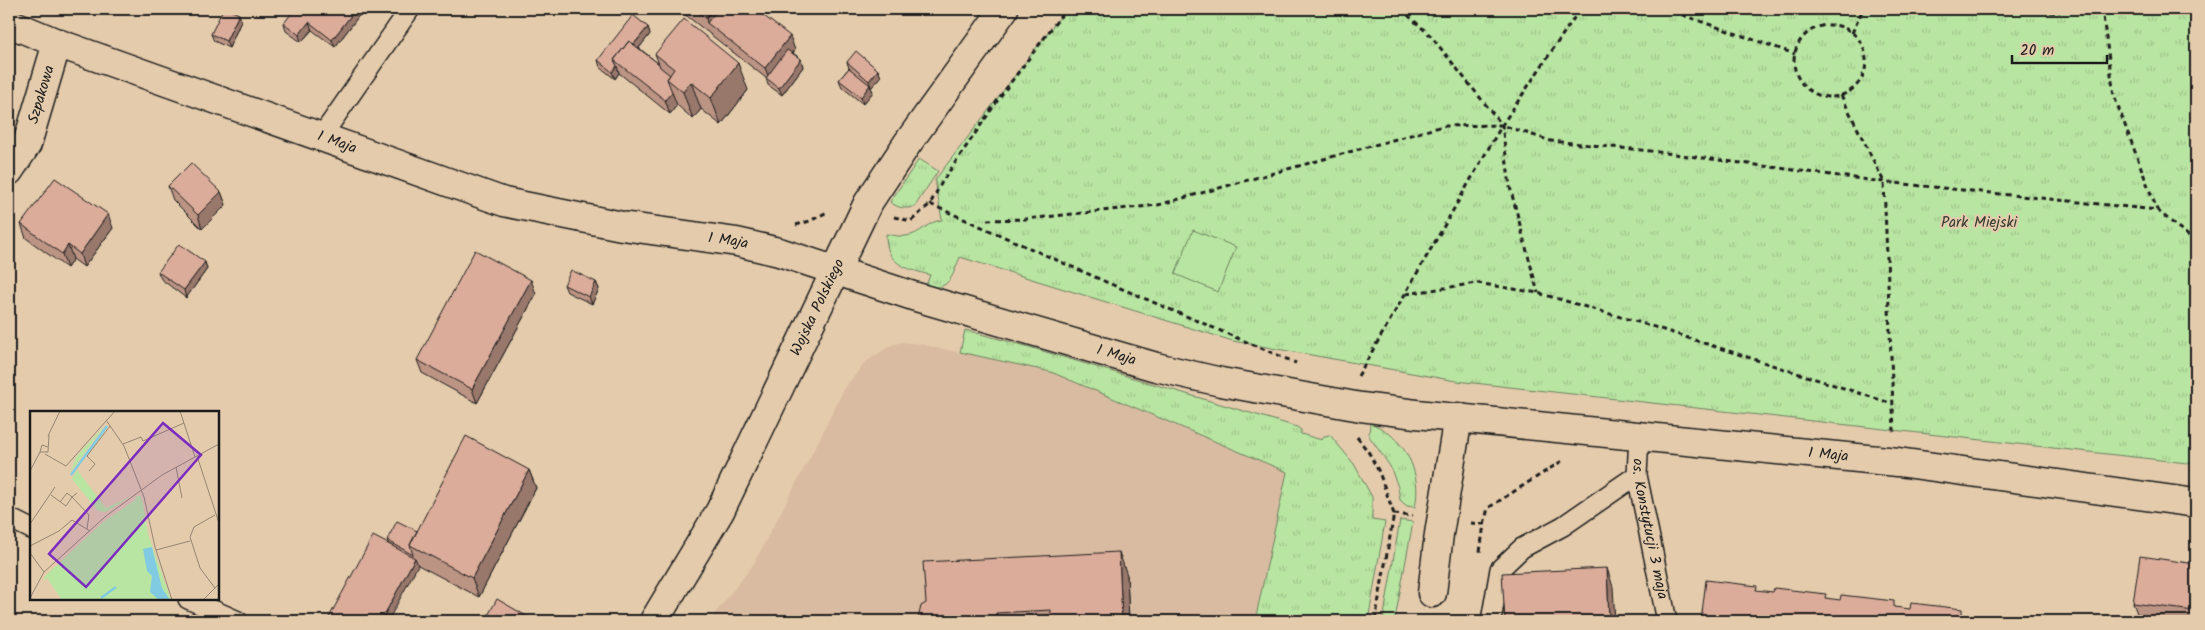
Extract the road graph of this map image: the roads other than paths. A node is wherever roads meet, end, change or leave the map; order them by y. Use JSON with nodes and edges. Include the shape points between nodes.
{"nodes":[{"id":1,"x":410,"y":9,"type":"edge"},
{"id":2,"x":1004,"y":9,"type":"edge"},
{"id":3,"x":26,"y":21,"type":"edge"},
{"id":4,"x":57,"y":43,"type":"junction"},
{"id":5,"x":321,"y":137,"type":"junction"},
{"id":6,"x":9,"y":172,"type":"edge"},
{"id":7,"x":836,"y":271,"type":"junction"},
{"id":8,"x":1458,"y":417,"type":"junction"},
{"id":9,"x":1639,"y":436,"type":"junction"},
{"id":10,"x":1637,"y":475,"type":"junction"},
{"id":11,"x":2196,"y":503,"type":"edge"},
{"id":12,"x":9,"y":518,"type":"edge"},
{"id":13,"x":30,"y":528,"type":"edge"},
{"id":14,"x":1432,"y":593,"type":"dead end"},
{"id":15,"x":190,"y":600,"type":"edge"},
{"id":16,"x":238,"y":621,"type":"edge"},
{"id":17,"x":654,"y":621,"type":"edge"},
{"id":18,"x":1491,"y":621,"type":"edge"},
{"id":19,"x":1667,"y":621,"type":"edge"}],
"edges":[{"from":1,"to":5,"type":"lane"},
{"from":2,"to":7,"type":"street","name":"Wojska Polskiego","via":[[868,204]]},
{"from":3,"to":4,"type":"street","name":"1 Maja"},
{"from":4,"to":5,"type":"street","name":"1 Maja"},
{"from":4,"to":6,"type":"street","name":"Szpakowa","via":[[27,144]]},
{"from":5,"to":7,"type":"street","name":"1 Maja","via":[[504,202],[622,226],[737,242]]},
{"from":7,"to":8,"type":"street","name":"1 Maja","via":[[973,314],[1188,374],[1361,407]]},
{"from":7,"to":17,"type":"street","name":"Wojska Polskiego","via":[[720,511]]},
{"from":8,"to":9,"type":"street","name":"1 Maja"},
{"from":8,"to":14,"type":"street"},
{"from":9,"to":10,"type":"lane","name":"os. Konstytucji 3 maja"},
{"from":9,"to":11,"type":"street","name":"1 Maja","via":[[1898,462]]},
{"from":10,"to":18,"type":"lane","via":[[1563,526],[1522,548],[1500,569]]},
{"from":10,"to":19,"type":"lane","name":"os. Konstytucji 3 maja"},
{"from":12,"to":13,"type":"lane"},
{"from":15,"to":16,"type":"lane"}]}
